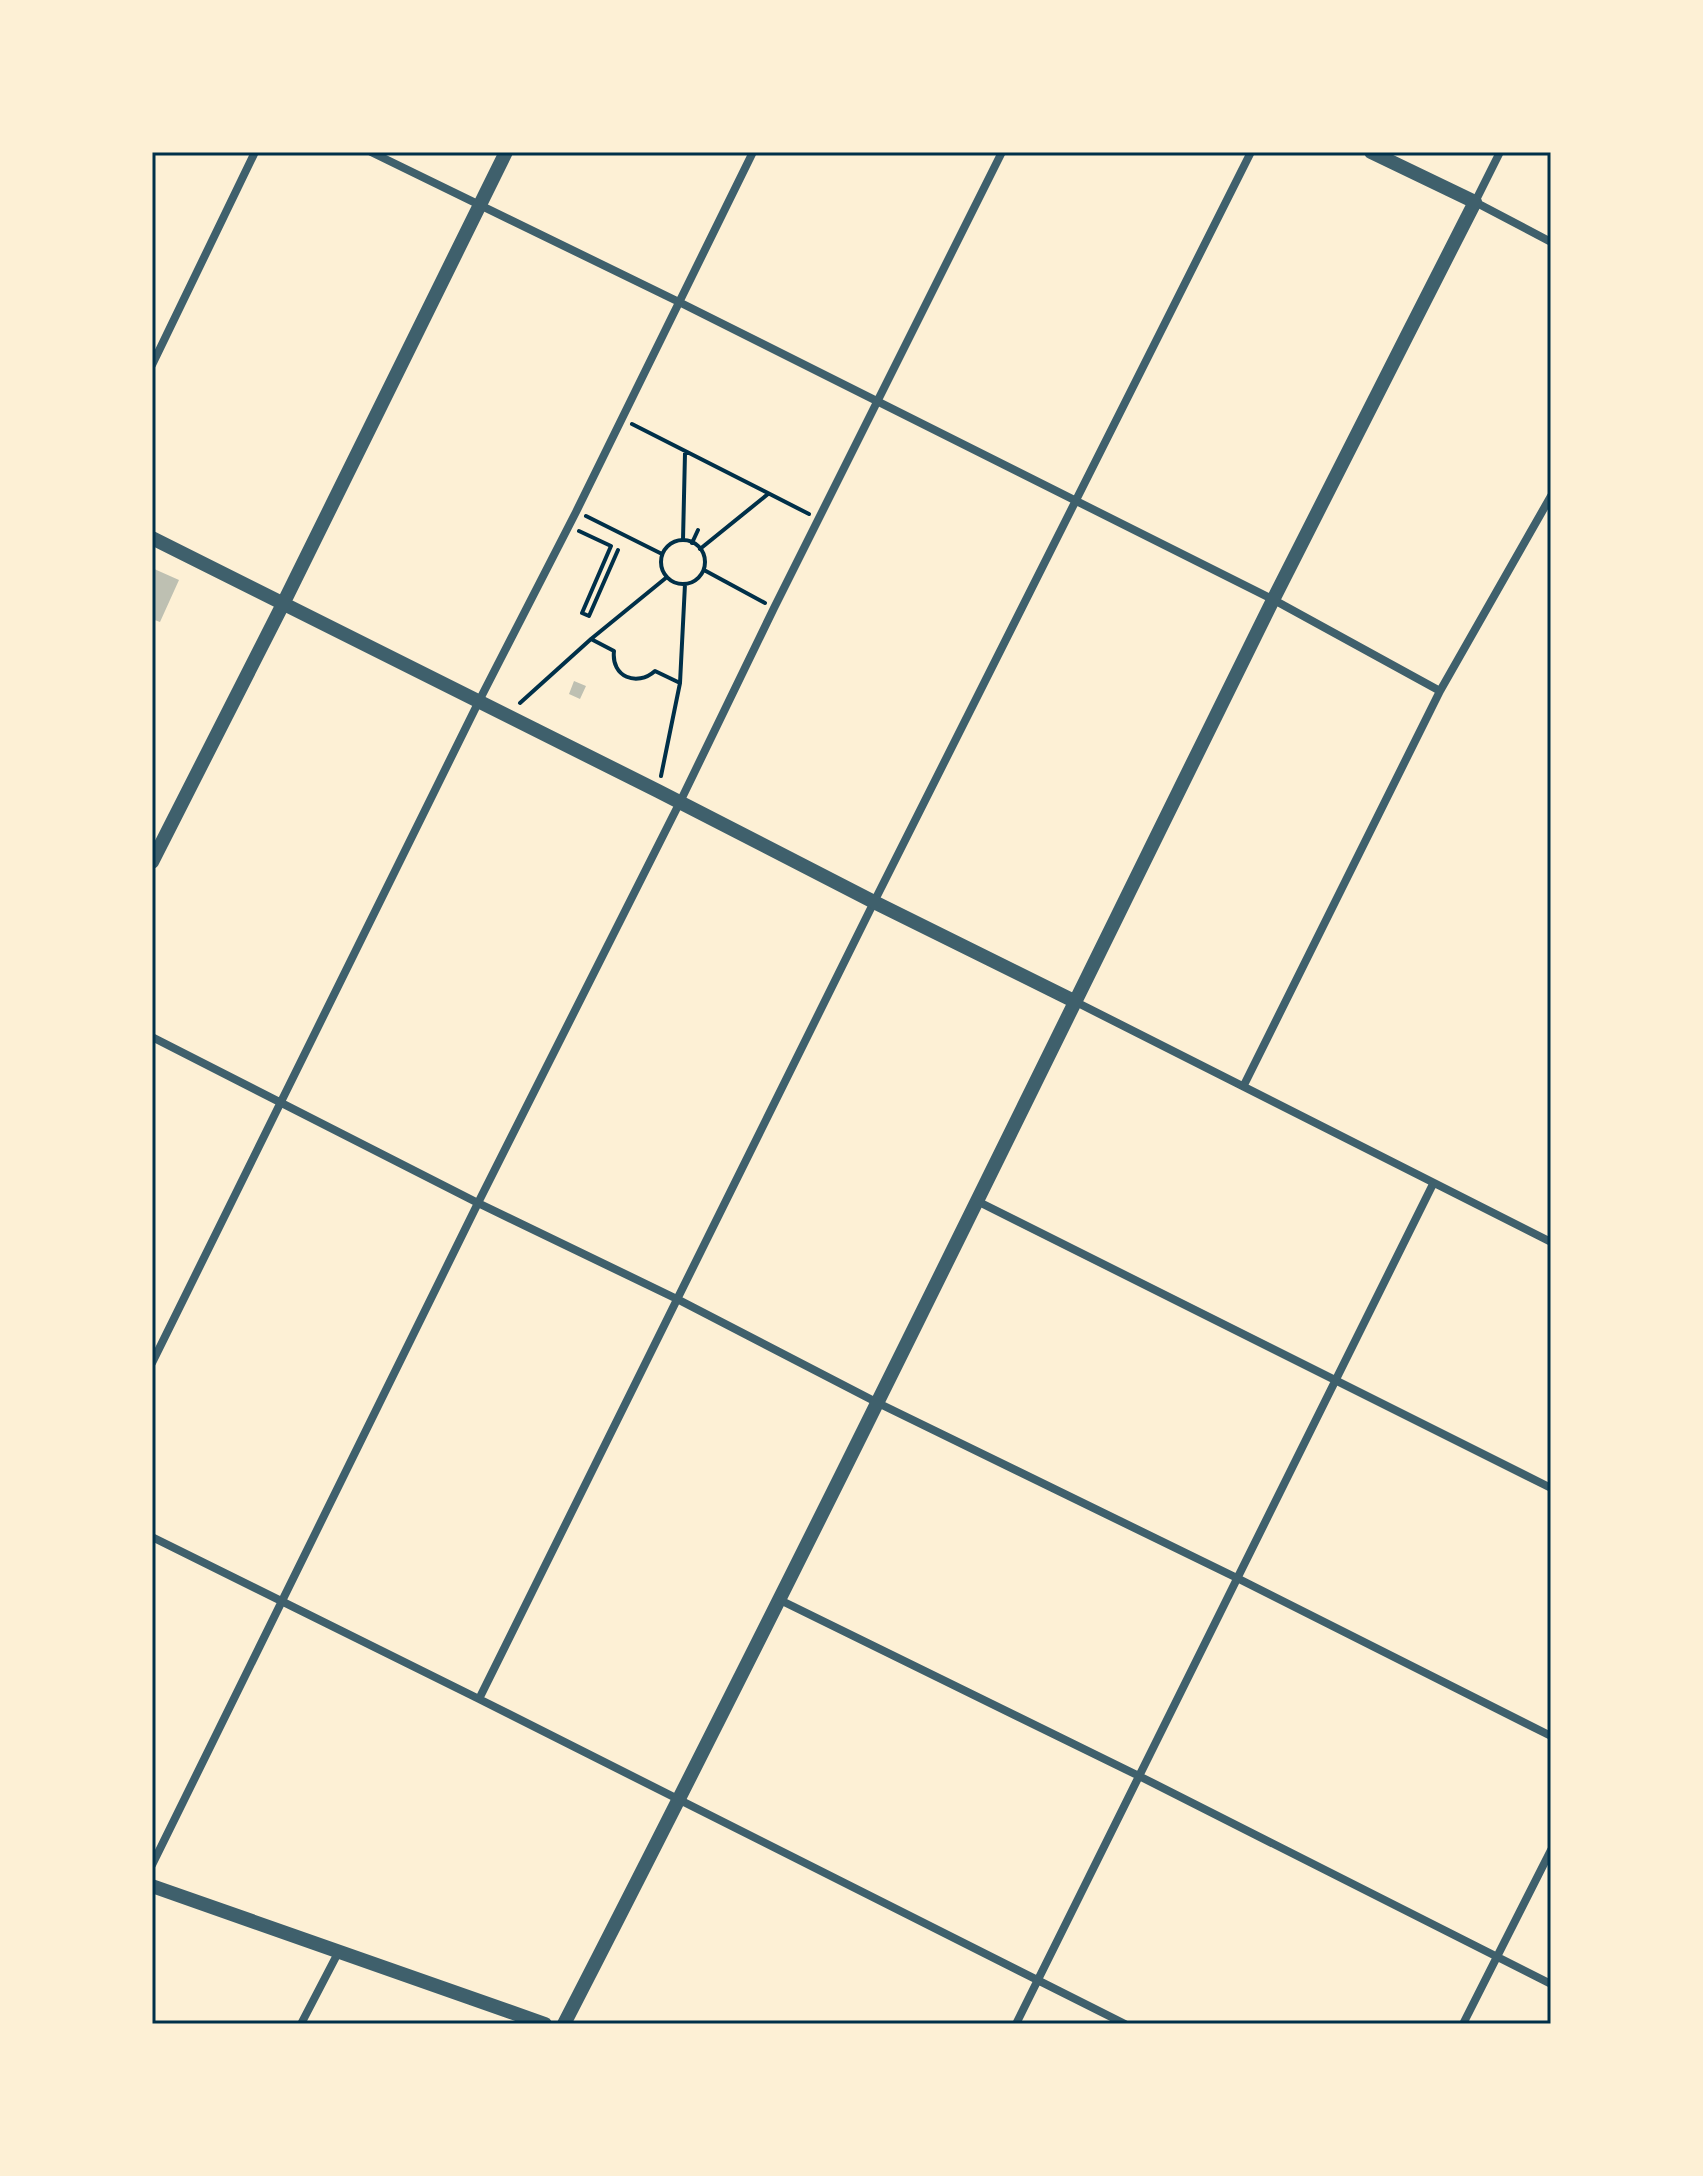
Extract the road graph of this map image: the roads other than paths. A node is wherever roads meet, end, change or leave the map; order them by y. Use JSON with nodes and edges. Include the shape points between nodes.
{"nodes":[{"id":1,"x":255,"y":152,"type":"edge"},
{"id":2,"x":371,"y":152,"type":"edge"},
{"id":3,"x":506,"y":152,"type":"edge"},
{"id":4,"x":753,"y":152,"type":"edge"},
{"id":5,"x":1002,"y":152,"type":"edge"},
{"id":6,"x":1251,"y":152,"type":"edge"},
{"id":7,"x":1371,"y":152,"type":"edge"},
{"id":8,"x":1500,"y":152,"type":"edge"},
{"id":9,"x":1475,"y":202,"type":"junction"},
{"id":10,"x":479,"y":206,"type":"junction"},
{"id":11,"x":1551,"y":242,"type":"edge"},
{"id":12,"x":679,"y":302,"type":"junction"},
{"id":13,"x":152,"y":365,"type":"edge"},
{"id":14,"x":878,"y":402,"type":"junction"},
{"id":15,"x":1551,"y":496,"type":"edge"},
{"id":16,"x":1076,"y":501,"type":"junction"},
{"id":17,"x":152,"y":538,"type":"edge"},
{"id":18,"x":1274,"y":600,"type":"junction"},
{"id":19,"x":283,"y":604,"type":"junction"},
{"id":20,"x":1440,"y":691,"type":"junction"},
{"id":21,"x":479,"y":701,"type":"junction"},
{"id":22,"x":680,"y":802,"type":"junction"},
{"id":23,"x":152,"y":862,"type":"edge"},
{"id":24,"x":874,"y":902,"type":"junction"},
{"id":25,"x":1076,"y":1002,"type":"junction"},
{"id":26,"x":152,"y":1037,"type":"edge"},
{"id":27,"x":1244,"y":1085,"type":"junction"},
{"id":28,"x":281,"y":1103,"type":"junction"},
{"id":29,"x":1433,"y":1184,"type":"junction"},
{"id":30,"x":977,"y":1201,"type":"junction"},
{"id":31,"x":478,"y":1203,"type":"junction"},
{"id":32,"x":1551,"y":1242,"type":"edge"},
{"id":33,"x":679,"y":1300,"type":"junction"},
{"id":34,"x":152,"y":1363,"type":"edge"},
{"id":35,"x":1335,"y":1379,"type":"junction"},
{"id":36,"x":878,"y":1403,"type":"junction"},
{"id":37,"x":1551,"y":1488,"type":"edge"},
{"id":38,"x":152,"y":1537,"type":"edge"},
{"id":39,"x":1237,"y":1578,"type":"junction"},
{"id":40,"x":281,"y":1600,"type":"junction"},
{"id":41,"x":780,"y":1600,"type":"junction"},
{"id":42,"x":479,"y":1699,"type":"junction"},
{"id":43,"x":1551,"y":1736,"type":"edge"},
{"id":44,"x":1139,"y":1776,"type":"junction"},
{"id":45,"x":679,"y":1801,"type":"junction"},
{"id":46,"x":1551,"y":1850,"type":"edge"},
{"id":47,"x":152,"y":1865,"type":"edge"},
{"id":48,"x":152,"y":1886,"type":"edge"},
{"id":49,"x":339,"y":1951,"type":"junction"},
{"id":50,"x":1497,"y":1957,"type":"junction"},
{"id":51,"x":1037,"y":1980,"type":"junction"},
{"id":52,"x":1551,"y":1984,"type":"edge"},
{"id":53,"x":301,"y":2024,"type":"edge"},
{"id":54,"x":545,"y":2024,"type":"edge"},
{"id":55,"x":564,"y":2024,"type":"edge"},
{"id":56,"x":1016,"y":2024,"type":"edge"},
{"id":57,"x":1125,"y":2024,"type":"edge"},
{"id":58,"x":1463,"y":2024,"type":"edge"}],
"edges":[{"from":1,"to":13,"type":"street"},
{"from":2,"to":10,"type":"street"},
{"from":3,"to":10,"type":"street"},
{"from":4,"to":12,"type":"street"},
{"from":5,"to":14,"type":"street"},
{"from":6,"to":16,"type":"street"},
{"from":7,"to":9,"type":"street"},
{"from":8,"to":9,"type":"street"},
{"from":9,"to":11,"type":"street"},
{"from":9,"to":18,"type":"street"},
{"from":10,"to":12,"type":"street"},
{"from":10,"to":19,"type":"street"},
{"from":12,"to":14,"type":"street"},
{"from":12,"to":21,"type":"street"},
{"from":14,"to":16,"type":"street"},
{"from":14,"to":22,"type":"street"},
{"from":15,"to":20,"type":"street"},
{"from":16,"to":18,"type":"street"},
{"from":16,"to":24,"type":"street"},
{"from":17,"to":19,"type":"street"},
{"from":18,"to":20,"type":"street"},
{"from":18,"to":25,"type":"street"},
{"from":19,"to":21,"type":"street"},
{"from":19,"to":23,"type":"street"},
{"from":20,"to":27,"type":"street"},
{"from":21,"to":22,"type":"street"},
{"from":21,"to":28,"type":"street"},
{"from":22,"to":24,"type":"street"},
{"from":22,"to":31,"type":"street"},
{"from":24,"to":25,"type":"street"},
{"from":24,"to":33,"type":"street"},
{"from":25,"to":27,"type":"street"},
{"from":25,"to":30,"type":"street"},
{"from":26,"to":28,"type":"street"},
{"from":27,"to":29,"type":"street"},
{"from":28,"to":31,"type":"street"},
{"from":28,"to":34,"type":"street"},
{"from":29,"to":32,"type":"street"},
{"from":29,"to":35,"type":"street"},
{"from":30,"to":35,"type":"street"},
{"from":30,"to":36,"type":"street"},
{"from":31,"to":33,"type":"street"},
{"from":31,"to":40,"type":"street"},
{"from":33,"to":36,"type":"street"},
{"from":33,"to":42,"type":"street"},
{"from":35,"to":37,"type":"street"},
{"from":35,"to":39,"type":"street"},
{"from":36,"to":39,"type":"street"},
{"from":36,"to":41,"type":"street"},
{"from":38,"to":40,"type":"street"},
{"from":39,"to":43,"type":"street"},
{"from":39,"to":44,"type":"street"},
{"from":40,"to":42,"type":"street"},
{"from":40,"to":47,"type":"street"},
{"from":41,"to":44,"type":"street"},
{"from":41,"to":45,"type":"street"},
{"from":42,"to":45,"type":"street"},
{"from":44,"to":50,"type":"street"},
{"from":44,"to":51,"type":"street"},
{"from":45,"to":51,"type":"street"},
{"from":45,"to":55,"type":"street"},
{"from":46,"to":50,"type":"street"},
{"from":48,"to":49,"type":"street"},
{"from":49,"to":53,"type":"street"},
{"from":49,"to":54,"type":"street"},
{"from":50,"to":52,"type":"street"},
{"from":50,"to":58,"type":"street"},
{"from":51,"to":56,"type":"street"},
{"from":51,"to":57,"type":"street"}]}
